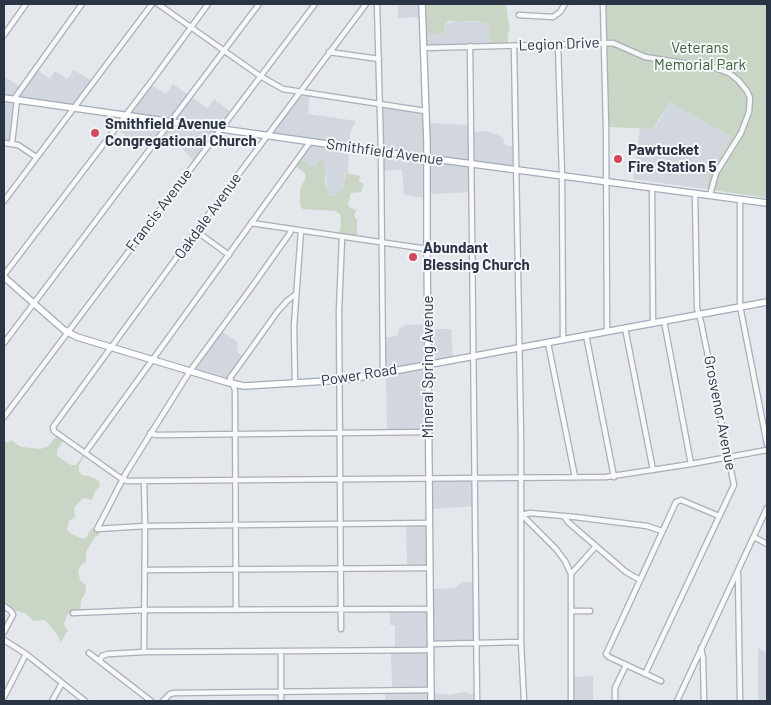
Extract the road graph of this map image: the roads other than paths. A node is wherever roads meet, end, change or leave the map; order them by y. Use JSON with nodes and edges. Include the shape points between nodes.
{"nodes":[{"id":1,"x":26,"y":4,"type":"edge"},
{"id":2,"x":82,"y":4,"type":"edge"},
{"id":3,"x":152,"y":4,"type":"edge"},
{"id":4,"x":158,"y":4,"type":"edge"},
{"id":5,"x":208,"y":4,"type":"edge"},
{"id":6,"x":259,"y":4,"type":"edge"},
{"id":7,"x":316,"y":4,"type":"edge"},
{"id":8,"x":366,"y":4,"type":"edge"},
{"id":9,"x":377,"y":4,"type":"edge"},
{"id":10,"x":422,"y":4,"type":"edge"},
{"id":11,"x":565,"y":4,"type":"edge"},
{"id":12,"x":603,"y":4,"type":"edge"},
{"id":13,"x":519,"y":15,"type":"dead end"},
{"id":14,"x":191,"y":26,"type":"junction"},
{"id":15,"x":4,"y":35,"type":"edge"},
{"id":16,"x":604,"y":42,"type":"junction"},
{"id":17,"x":558,"y":44,"type":"junction"},
{"id":18,"x":470,"y":46,"type":"junction"},
{"id":19,"x":514,"y":46,"type":"junction"},
{"id":20,"x":424,"y":48,"type":"junction"},
{"id":21,"x":224,"y":50,"type":"junction"},
{"id":22,"x":329,"y":52,"type":"junction"},
{"id":23,"x":379,"y":59,"type":"junction"},
{"id":24,"x":260,"y":76,"type":"junction"},
{"id":25,"x":298,"y":93,"type":"junction"},
{"id":26,"x":4,"y":98,"type":"edge"},
{"id":27,"x":16,"y":100,"type":"junction"},
{"id":28,"x":379,"y":104,"type":"junction"},
{"id":29,"x":73,"y":108,"type":"junction"},
{"id":30,"x":425,"y":111,"type":"junction"},
{"id":31,"x":124,"y":115,"type":"junction"},
{"id":32,"x":170,"y":122,"type":"junction"},
{"id":33,"x":220,"y":129,"type":"junction"},
{"id":34,"x":267,"y":135,"type":"junction"},
{"id":35,"x":4,"y":142,"type":"edge"},
{"id":36,"x":310,"y":142,"type":"junction"},
{"id":37,"x":12,"y":144,"type":"junction"},
{"id":38,"x":382,"y":152,"type":"junction"},
{"id":39,"x":36,"y":157,"type":"junction"},
{"id":40,"x":428,"y":158,"type":"junction"},
{"id":41,"x":472,"y":164,"type":"junction"},
{"id":42,"x":517,"y":170,"type":"junction"},
{"id":43,"x":562,"y":176,"type":"junction"},
{"id":44,"x":606,"y":182,"type":"junction"},
{"id":45,"x":652,"y":188,"type":"junction"},
{"id":46,"x":695,"y":193,"type":"junction"},
{"id":47,"x":710,"y":195,"type":"junction"},
{"id":48,"x":740,"y":199,"type":"junction"},
{"id":49,"x":4,"y":200,"type":"edge"},
{"id":50,"x":767,"y":202,"type":"edge"},
{"id":51,"x":251,"y":223,"type":"junction"},
{"id":52,"x":291,"y":230,"type":"junction"},
{"id":53,"x":196,"y":231,"type":"junction"},
{"id":54,"x":301,"y":231,"type":"junction"},
{"id":55,"x":342,"y":237,"type":"junction"},
{"id":56,"x":382,"y":242,"type":"junction"},
{"id":57,"x":427,"y":249,"type":"junction"},
{"id":58,"x":229,"y":255,"type":"junction"},
{"id":59,"x":4,"y":276,"type":"edge"},
{"id":60,"x":296,"y":294,"type":"junction"},
{"id":61,"x":767,"y":302,"type":"edge"},
{"id":62,"x":33,"y":303,"type":"junction"},
{"id":63,"x":740,"y":306,"type":"junction"},
{"id":64,"x":699,"y":315,"type":"junction"},
{"id":65,"x":664,"y":321,"type":"junction"},
{"id":66,"x":653,"y":323,"type":"junction"},
{"id":67,"x":625,"y":328,"type":"junction"},
{"id":68,"x":68,"y":332,"type":"junction"},
{"id":69,"x":607,"y":332,"type":"junction"},
{"id":70,"x":586,"y":336,"type":"junction"},
{"id":71,"x":563,"y":340,"type":"junction"},
{"id":72,"x":4,"y":343,"type":"edge"},
{"id":73,"x":548,"y":343,"type":"junction"},
{"id":74,"x":520,"y":347,"type":"junction"},
{"id":75,"x":111,"y":348,"type":"junction"},
{"id":76,"x":474,"y":356,"type":"junction"},
{"id":77,"x":152,"y":360,"type":"junction"},
{"id":78,"x":428,"y":364,"type":"junction"},
{"id":79,"x":190,"y":371,"type":"junction"},
{"id":80,"x":383,"y":373,"type":"junction"},
{"id":81,"x":340,"y":381,"type":"junction"},
{"id":82,"x":233,"y":384,"type":"junction"},
{"id":83,"x":295,"y":384,"type":"junction"},
{"id":84,"x":4,"y":417,"type":"edge"},
{"id":85,"x":428,"y":432,"type":"junction"},
{"id":86,"x":150,"y":433,"type":"junction"},
{"id":87,"x":340,"y":433,"type":"junction"},
{"id":88,"x":234,"y":434,"type":"junction"},
{"id":89,"x":767,"y":444,"type":"edge"},
{"id":90,"x":767,"y":450,"type":"edge"},
{"id":91,"x":85,"y":453,"type":"junction"},
{"id":92,"x":728,"y":457,"type":"junction"},
{"id":93,"x":691,"y":464,"type":"junction"},
{"id":94,"x":653,"y":470,"type":"junction"},
{"id":95,"x":574,"y":477,"type":"junction"},
{"id":96,"x":614,"y":477,"type":"junction"},
{"id":97,"x":429,"y":478,"type":"junction"},
{"id":98,"x":475,"y":478,"type":"junction"},
{"id":99,"x":521,"y":478,"type":"junction"},
{"id":100,"x":123,"y":479,"type":"junction"},
{"id":101,"x":340,"y":479,"type":"junction"},
{"id":102,"x":235,"y":480,"type":"junction"},
{"id":103,"x":144,"y":481,"type":"junction"},
{"id":104,"x":767,"y":508,"type":"edge"},
{"id":105,"x":522,"y":515,"type":"junction"},
{"id":106,"x":564,"y":516,"type":"junction"},
{"id":107,"x":719,"y":516,"type":"junction"},
{"id":108,"x":430,"y":523,"type":"junction"},
{"id":109,"x":236,"y":525,"type":"junction"},
{"id":110,"x":341,"y":525,"type":"junction"},
{"id":111,"x":145,"y":526,"type":"junction"},
{"id":112,"x":662,"y":532,"type":"junction"},
{"id":113,"x":754,"y":537,"type":"junction"},
{"id":114,"x":767,"y":544,"type":"edge"},
{"id":115,"x":596,"y":546,"type":"junction"},
{"id":116,"x":430,"y":568,"type":"junction"},
{"id":117,"x":236,"y":569,"type":"junction"},
{"id":118,"x":341,"y":569,"type":"junction"},
{"id":119,"x":145,"y":570,"type":"junction"},
{"id":120,"x":737,"y":571,"type":"junction"},
{"id":121,"x":571,"y":574,"type":"junction"},
{"id":122,"x":640,"y":580,"type":"junction"},
{"id":123,"x":4,"y":606,"type":"edge"},
{"id":124,"x":341,"y":609,"type":"junction"},
{"id":125,"x":431,"y":609,"type":"junction"},
{"id":126,"x":145,"y":610,"type":"junction"},
{"id":127,"x":236,"y":610,"type":"junction"},
{"id":128,"x":571,"y":611,"type":"junction"},
{"id":129,"x":590,"y":611,"type":"dead end"},
{"id":130,"x":73,"y":613,"type":"dead end"},
{"id":131,"x":341,"y":629,"type":"dead end"},
{"id":132,"x":4,"y":632,"type":"edge"},
{"id":133,"x":4,"y":640,"type":"edge"},
{"id":134,"x":521,"y":642,"type":"junction"},
{"id":135,"x":477,"y":643,"type":"junction"},
{"id":136,"x":430,"y":647,"type":"junction"},
{"id":137,"x":701,"y":648,"type":"junction"},
{"id":138,"x":281,"y":651,"type":"junction"},
{"id":139,"x":144,"y":652,"type":"junction"},
{"id":140,"x":89,"y":653,"type":"dead end"},
{"id":141,"x":26,"y":654,"type":"junction"},
{"id":142,"x":100,"y":660,"type":"junction"},
{"id":143,"x":626,"y":665,"type":"junction"},
{"id":144,"x":645,"y":674,"type":"junction"},
{"id":145,"x":661,"y":681,"type":"dead end"},
{"id":146,"x":62,"y":683,"type":"junction"},
{"id":147,"x":431,"y":690,"type":"junction"},
{"id":148,"x":281,"y":691,"type":"junction"},
{"id":149,"x":4,"y":697,"type":"edge"},
{"id":150,"x":52,"y":701,"type":"edge"},
{"id":151,"x":85,"y":701,"type":"edge"},
{"id":152,"x":151,"y":701,"type":"edge"},
{"id":153,"x":163,"y":701,"type":"edge"},
{"id":154,"x":281,"y":701,"type":"edge"},
{"id":155,"x":431,"y":701,"type":"edge"},
{"id":156,"x":477,"y":701,"type":"edge"},
{"id":157,"x":524,"y":701,"type":"edge"},
{"id":158,"x":571,"y":701,"type":"edge"},
{"id":159,"x":615,"y":701,"type":"edge"},
{"id":160,"x":677,"y":701,"type":"edge"},
{"id":161,"x":704,"y":701,"type":"edge"},
{"id":162,"x":740,"y":701,"type":"edge"}],
"edges":[{"from":1,"to":15,"type":"street"},
{"from":2,"to":27,"type":"street"},
{"from":3,"to":29,"type":"street"},
{"from":4,"to":14,"type":"street"},
{"from":5,"to":14,"type":"street"},
{"from":6,"to":21,"type":"street"},
{"from":7,"to":24,"type":"street","name":"Francis Avenue"},
{"from":8,"to":22,"type":"street","name":"Oakdale Avenue"},
{"from":9,"to":23,"type":"street"},
{"from":10,"to":20,"type":"main road","name":"Mineral Spring Avenue"},
{"from":11,"to":13,"type":"street","via":[[553,18]]},
{"from":12,"to":16,"type":"street"},
{"from":14,"to":21,"type":"street"},
{"from":14,"to":31,"type":"street"},
{"from":16,"to":17,"type":"street","name":"Legion Drive"},
{"from":16,"to":44,"type":"street"},
{"from":16,"to":47,"type":"street","name":"Legion Drive","via":[[617,44],[644,57],[722,70],[736,77],[743,86],[750,98],[749,112],[741,133],[716,173]]},
{"from":17,"to":19,"type":"street","name":"Legion Drive"},
{"from":17,"to":43,"type":"street"},
{"from":18,"to":19,"type":"street","name":"Legion Drive"},
{"from":18,"to":20,"type":"street","name":"Legion Drive"},
{"from":18,"to":41,"type":"street"},
{"from":19,"to":42,"type":"street"},
{"from":20,"to":30,"type":"main road","name":"Mineral Spring Avenue"},
{"from":21,"to":24,"type":"street"},
{"from":21,"to":32,"type":"street"},
{"from":22,"to":23,"type":"street"},
{"from":22,"to":25,"type":"street","name":"Oakdale Avenue"},
{"from":23,"to":28,"type":"street"},
{"from":24,"to":25,"type":"street","via":[[278,87]]},
{"from":24,"to":33,"type":"street","name":"Francis Avenue"},
{"from":25,"to":28,"type":"street"},
{"from":25,"to":34,"type":"street","name":"Oakdale Avenue"},
{"from":26,"to":27,"type":"main road","name":"Smithfield Avenue"},
{"from":27,"to":29,"type":"main road","name":"Smithfield Avenue"},
{"from":27,"to":37,"type":"street"},
{"from":28,"to":30,"type":"street"},
{"from":28,"to":38,"type":"street"},
{"from":29,"to":31,"type":"main road","name":"Smithfield Avenue"},
{"from":29,"to":39,"type":"street"},
{"from":30,"to":40,"type":"main road","name":"Mineral Spring Avenue"},
{"from":31,"to":32,"type":"main road","name":"Smithfield Avenue"},
{"from":31,"to":59,"type":"street"},
{"from":32,"to":33,"type":"main road","name":"Smithfield Avenue"},
{"from":32,"to":62,"type":"street"},
{"from":33,"to":34,"type":"main road","name":"Smithfield Avenue"},
{"from":33,"to":68,"type":"street","name":"Francis Avenue"},
{"from":34,"to":36,"type":"main road","name":"Smithfield Avenue"},
{"from":34,"to":53,"type":"street","name":"Oakdale Avenue"},
{"from":35,"to":37,"type":"street"},
{"from":36,"to":38,"type":"main road","name":"Smithfield Avenue"},
{"from":36,"to":51,"type":"street"},
{"from":37,"to":39,"type":"street","via":[[23,147]]},
{"from":38,"to":40,"type":"main road","name":"Smithfield Avenue"},
{"from":38,"to":56,"type":"street"},
{"from":39,"to":49,"type":"street"},
{"from":40,"to":41,"type":"main road","name":"Smithfield Avenue"},
{"from":40,"to":57,"type":"main road","name":"Mineral Spring Avenue"},
{"from":41,"to":42,"type":"main road","name":"Smithfield Avenue"},
{"from":41,"to":76,"type":"street"},
{"from":42,"to":43,"type":"main road","name":"Smithfield Avenue"},
{"from":42,"to":74,"type":"street"},
{"from":43,"to":44,"type":"main road","name":"Smithfield Avenue"},
{"from":43,"to":71,"type":"street"},
{"from":44,"to":45,"type":"main road","name":"Smithfield Avenue"},
{"from":44,"to":69,"type":"street"},
{"from":45,"to":46,"type":"main road","name":"Smithfield Avenue"},
{"from":45,"to":66,"type":"street"},
{"from":46,"to":47,"type":"main road","name":"Smithfield Avenue"},
{"from":46,"to":64,"type":"street","name":"Grosvenor Avenue"},
{"from":47,"to":48,"type":"main road","name":"Smithfield Avenue"},
{"from":48,"to":50,"type":"main road","name":"Smithfield Avenue"},
{"from":48,"to":63,"type":"street"},
{"from":51,"to":52,"type":"street"},
{"from":51,"to":58,"type":"street"},
{"from":52,"to":54,"type":"street"},
{"from":52,"to":79,"type":"street"},
{"from":53,"to":58,"type":"street"},
{"from":53,"to":75,"type":"street","name":"Oakdale Avenue"},
{"from":54,"to":55,"type":"street"},
{"from":54,"to":60,"type":"street"},
{"from":55,"to":56,"type":"street"},
{"from":55,"to":81,"type":"street"},
{"from":56,"to":57,"type":"street"},
{"from":56,"to":80,"type":"street"},
{"from":57,"to":78,"type":"main road","name":"Mineral Spring Avenue"},
{"from":58,"to":77,"type":"street"},
{"from":59,"to":62,"type":"main road","name":"Power Road"},
{"from":60,"to":82,"type":"street","via":[[278,311],[230,378]]},
{"from":60,"to":83,"type":"street"},
{"from":61,"to":63,"type":"main road","name":"Power Road"},
{"from":62,"to":68,"type":"main road","name":"Power Road"},
{"from":62,"to":72,"type":"street"},
{"from":63,"to":64,"type":"main road","name":"Power Road"},
{"from":63,"to":89,"type":"street"},
{"from":64,"to":65,"type":"main road","name":"Power Road"},
{"from":64,"to":92,"type":"street","name":"Grosvenor Avenue"},
{"from":65,"to":66,"type":"main road","name":"Power Road"},
{"from":65,"to":93,"type":"street"},
{"from":66,"to":67,"type":"main road","name":"Power Road"},
{"from":67,"to":69,"type":"main road","name":"Power Road"},
{"from":67,"to":94,"type":"street"},
{"from":68,"to":75,"type":"main road","name":"Power Road"},
{"from":68,"to":84,"type":"street","name":"Francis Avenue"},
{"from":69,"to":70,"type":"main road","name":"Power Road"},
{"from":70,"to":71,"type":"main road","name":"Power Road"},
{"from":70,"to":96,"type":"street"},
{"from":71,"to":73,"type":"main road","name":"Power Road"},
{"from":73,"to":74,"type":"main road","name":"Power Road"},
{"from":73,"to":95,"type":"street"},
{"from":74,"to":76,"type":"main road","name":"Power Road"},
{"from":74,"to":99,"type":"street"},
{"from":75,"to":77,"type":"main road","name":"Power Road"},
{"from":75,"to":91,"type":"street","name":"Oakdale Avenue","via":[[52,429]]},
{"from":76,"to":78,"type":"main road","name":"Power Road"},
{"from":76,"to":98,"type":"street"},
{"from":77,"to":79,"type":"main road","name":"Power Road"},
{"from":77,"to":91,"type":"street"},
{"from":78,"to":80,"type":"main road","name":"Power Road"},
{"from":78,"to":85,"type":"main road","name":"Mineral Spring Avenue"},
{"from":79,"to":82,"type":"main road","name":"Power Road"},
{"from":79,"to":86,"type":"street"},
{"from":80,"to":81,"type":"main road","name":"Power Road"},
{"from":81,"to":83,"type":"main road","name":"Power Road"},
{"from":81,"to":87,"type":"street"},
{"from":82,"to":83,"type":"main road","name":"Power Road"},
{"from":82,"to":88,"type":"street"},
{"from":85,"to":87,"type":"street"},
{"from":85,"to":97,"type":"main road","name":"Mineral Spring Avenue"},
{"from":86,"to":88,"type":"street"},
{"from":86,"to":100,"type":"street"},
{"from":87,"to":88,"type":"street"},
{"from":87,"to":101,"type":"street"},
{"from":88,"to":102,"type":"street"},
{"from":90,"to":92,"type":"street"},
{"from":91,"to":100,"type":"street"},
{"from":92,"to":93,"type":"street"},
{"from":92,"to":107,"type":"street","name":"Grosvenor Avenue","via":[[734,485]]},
{"from":93,"to":94,"type":"street"},
{"from":94,"to":96,"type":"street"},
{"from":95,"to":96,"type":"street"},
{"from":95,"to":99,"type":"street"},
{"from":97,"to":98,"type":"street"},
{"from":97,"to":101,"type":"street"},
{"from":97,"to":108,"type":"main road","name":"Mineral Spring Avenue"},
{"from":98,"to":99,"type":"street"},
{"from":98,"to":135,"type":"street"},
{"from":99,"to":105,"type":"street"},
{"from":100,"to":103,"type":"street"},
{"from":100,"to":111,"type":"street","via":[[97,529]]},
{"from":101,"to":102,"type":"street"},
{"from":101,"to":110,"type":"street"},
{"from":102,"to":103,"type":"street"},
{"from":102,"to":109,"type":"street"},
{"from":103,"to":111,"type":"street"},
{"from":104,"to":113,"type":"street"},
{"from":105,"to":106,"type":"street"},
{"from":105,"to":121,"type":"street","via":[[556,549]]},
{"from":105,"to":134,"type":"street"},
{"from":106,"to":112,"type":"street","via":[[646,526]]},
{"from":106,"to":115,"type":"street"},
{"from":107,"to":112,"type":"street","via":[[679,500]]},
{"from":107,"to":144,"type":"street","name":"Grosvenor Avenue"},
{"from":108,"to":110,"type":"street"},
{"from":108,"to":116,"type":"main road","name":"Mineral Spring Avenue"},
{"from":109,"to":110,"type":"street"},
{"from":109,"to":111,"type":"street"},
{"from":109,"to":117,"type":"street"},
{"from":110,"to":118,"type":"street"},
{"from":111,"to":119,"type":"street"},
{"from":112,"to":122,"type":"street"},
{"from":113,"to":114,"type":"street"},
{"from":113,"to":120,"type":"street"},
{"from":115,"to":121,"type":"street"},
{"from":115,"to":122,"type":"street"},
{"from":116,"to":118,"type":"street"},
{"from":116,"to":125,"type":"main road","name":"Mineral Spring Avenue"},
{"from":117,"to":118,"type":"street"},
{"from":117,"to":119,"type":"street"},
{"from":117,"to":127,"type":"street"},
{"from":118,"to":124,"type":"street"},
{"from":119,"to":126,"type":"street"},
{"from":120,"to":137,"type":"street"},
{"from":120,"to":162,"type":"street"},
{"from":121,"to":128,"type":"street"},
{"from":122,"to":143,"type":"street","via":[[606,654]]},
{"from":123,"to":132,"type":"street","via":[[12,612]]},
{"from":124,"to":125,"type":"street"},
{"from":124,"to":127,"type":"street"},
{"from":124,"to":131,"type":"street"},
{"from":125,"to":136,"type":"main road","name":"Mineral Spring Avenue"},
{"from":126,"to":127,"type":"street"},
{"from":126,"to":130,"type":"street"},
{"from":126,"to":139,"type":"street"},
{"from":128,"to":129,"type":"street"},
{"from":128,"to":158,"type":"street"},
{"from":133,"to":141,"type":"street"},
{"from":134,"to":135,"type":"street"},
{"from":134,"to":157,"type":"street"},
{"from":135,"to":136,"type":"street"},
{"from":135,"to":156,"type":"street"},
{"from":136,"to":138,"type":"street"},
{"from":136,"to":147,"type":"main road","name":"Mineral Spring Avenue"},
{"from":137,"to":160,"type":"street"},
{"from":137,"to":161,"type":"street"},
{"from":138,"to":139,"type":"street"},
{"from":138,"to":148,"type":"street"},
{"from":139,"to":142,"type":"street","via":[[108,654]]},
{"from":140,"to":142,"type":"street"},
{"from":141,"to":146,"type":"street"},
{"from":141,"to":149,"type":"street"},
{"from":142,"to":152,"type":"street"},
{"from":143,"to":144,"type":"street"},
{"from":143,"to":159,"type":"street","via":[[616,688]]},
{"from":144,"to":145,"type":"street"},
{"from":146,"to":150,"type":"street"},
{"from":146,"to":151,"type":"street"},
{"from":147,"to":148,"type":"street"},
{"from":147,"to":155,"type":"main road","name":"Mineral Spring Avenue"},
{"from":148,"to":153,"type":"street","via":[[174,693]]},
{"from":148,"to":154,"type":"street"}]}
